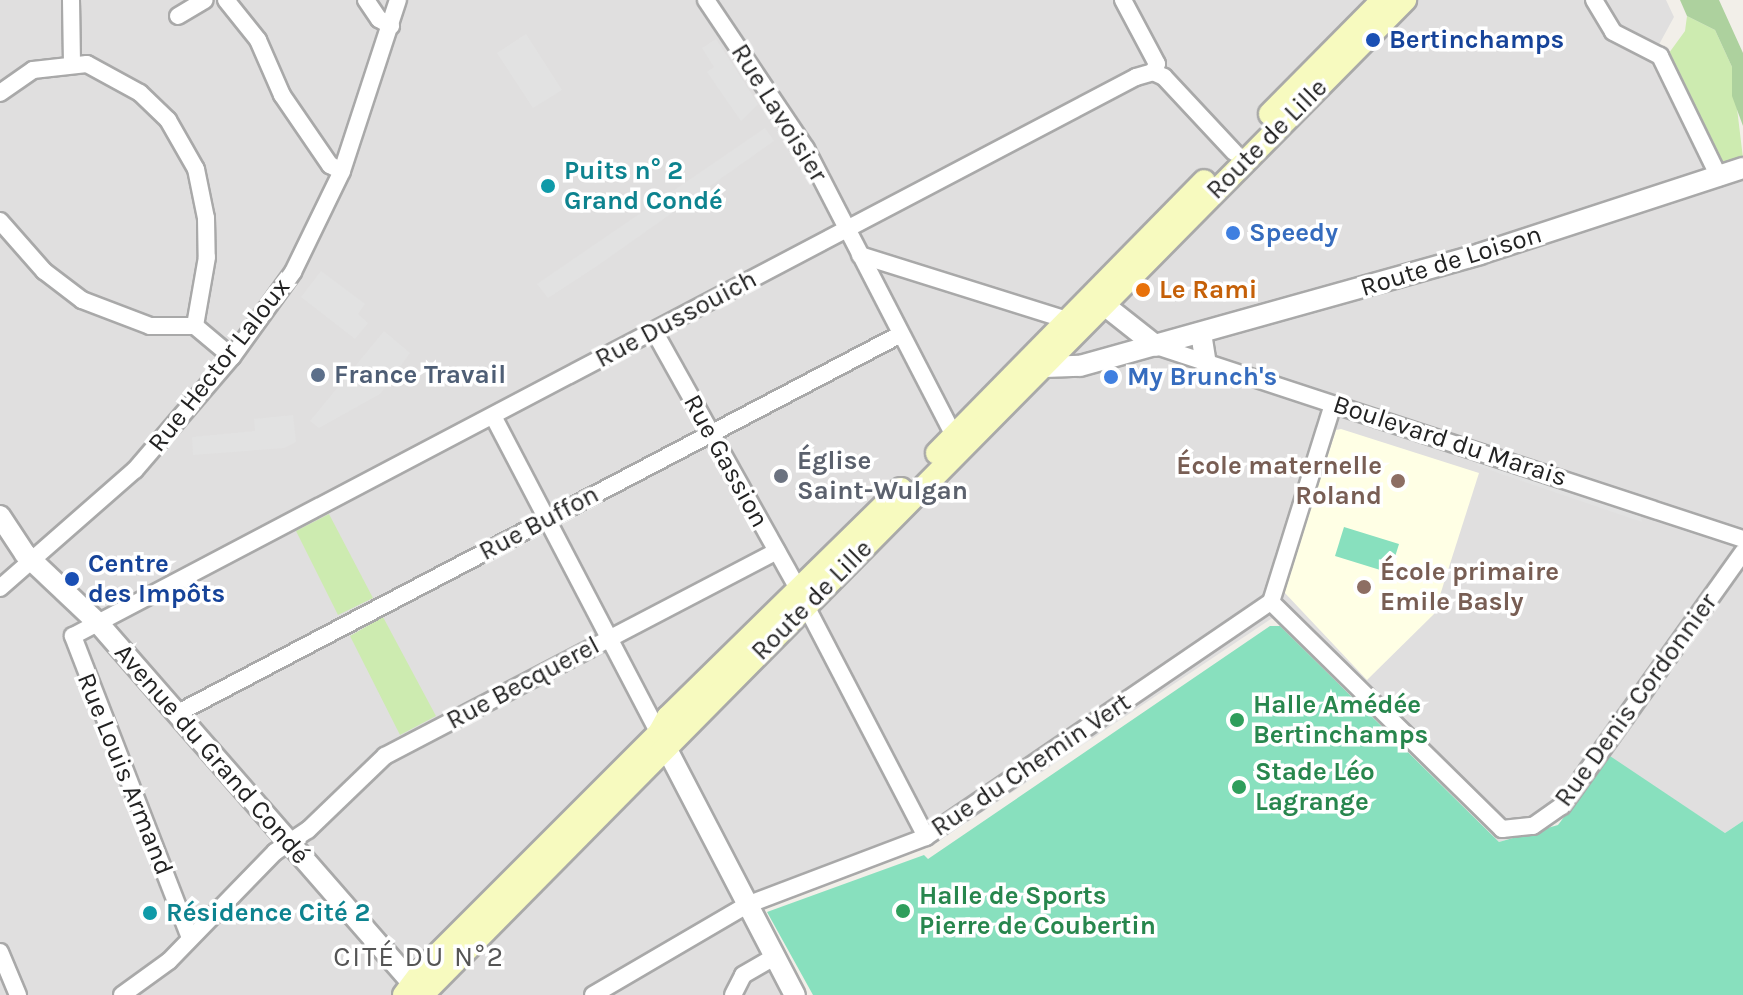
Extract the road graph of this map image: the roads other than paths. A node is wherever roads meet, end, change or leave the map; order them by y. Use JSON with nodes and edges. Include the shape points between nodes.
{"nodes":[{"id":1,"x":71,"y":0,"type":"edge"},
{"id":2,"x":205,"y":0,"type":"edge"},
{"id":3,"x":226,"y":0,"type":"edge"},
{"id":4,"x":366,"y":0,"type":"edge"},
{"id":5,"x":398,"y":0,"type":"edge"},
{"id":6,"x":706,"y":0,"type":"edge"},
{"id":7,"x":1123,"y":0,"type":"edge"},
{"id":8,"x":1594,"y":0,"type":"edge"},
{"id":9,"x":1386,"y":4,"type":"edge"},
{"id":10,"x":178,"y":16,"type":"dead end"},
{"id":11,"x":391,"y":26,"type":"junction"},
{"id":12,"x":72,"y":62,"type":"junction"},
{"id":13,"x":1153,"y":72,"type":"junction"},
{"id":14,"x":0,"y":93,"type":"edge"},
{"id":15,"x":1234,"y":152,"type":"junction"},
{"id":16,"x":1743,"y":168,"type":"edge"},
{"id":17,"x":342,"y":171,"type":"junction"},
{"id":18,"x":1719,"y":177,"type":"junction"},
{"id":19,"x":0,"y":221,"type":"edge"},
{"id":20,"x":848,"y":229,"type":"junction"},
{"id":21,"x":860,"y":255,"type":"junction"},
{"id":22,"x":1097,"y":299,"type":"junction"},
{"id":23,"x":1067,"y":320,"type":"junction"},
{"id":24,"x":195,"y":326,"type":"junction"},
{"id":25,"x":654,"y":331,"type":"junction"},
{"id":26,"x":1201,"y":333,"type":"junction"},
{"id":27,"x":901,"y":334,"type":"junction"},
{"id":28,"x":1043,"y":343,"type":"junction"},
{"id":29,"x":1156,"y":346,"type":"junction"},
{"id":30,"x":232,"y":357,"type":"junction"},
{"id":31,"x":1206,"y":363,"type":"junction"},
{"id":32,"x":1044,"y":367,"type":"junction"},
{"id":33,"x":1333,"y":404,"type":"junction"},
{"id":34,"x":493,"y":416,"type":"junction"},
{"id":35,"x":711,"y":433,"type":"junction"},
{"id":36,"x":954,"y":436,"type":"junction"},
{"id":37,"x":0,"y":516,"type":"edge"},
{"id":38,"x":545,"y":520,"type":"junction"},
{"id":39,"x":1743,"y":539,"type":"edge"},
{"id":40,"x":777,"y":551,"type":"junction"},
{"id":41,"x":1743,"y":552,"type":"edge"},
{"id":42,"x":33,"y":563,"type":"junction"},
{"id":43,"x":0,"y":588,"type":"edge"},
{"id":44,"x":803,"y":598,"type":"junction"},
{"id":45,"x":1271,"y":602,"type":"junction"},
{"id":46,"x":99,"y":624,"type":"junction"},
{"id":47,"x":609,"y":639,"type":"junction"},
{"id":48,"x":178,"y":713,"type":"junction"},
{"id":49,"x":662,"y":740,"type":"junction"},
{"id":50,"x":926,"y":837,"type":"junction"},
{"id":51,"x":289,"y":843,"type":"junction"},
{"id":52,"x":747,"y":905,"type":"junction"},
{"id":53,"x":190,"y":938,"type":"junction"},
{"id":54,"x":0,"y":952,"type":"edge"},
{"id":55,"x":774,"y":957,"type":"junction"},
{"id":56,"x":417,"y":992,"type":"edge"},
{"id":57,"x":18,"y":995,"type":"edge"},
{"id":58,"x":122,"y":995,"type":"edge"},
{"id":59,"x":593,"y":995,"type":"edge"},
{"id":60,"x":733,"y":995,"type":"edge"},
{"id":61,"x":795,"y":995,"type":"edge"}],
"edges":[{"from":1,"to":12,"type":"street"},
{"from":2,"to":10,"type":"street"},
{"from":3,"to":17,"type":"street","via":[[258,40],[282,95],[330,165]]},
{"from":4,"to":11,"type":"street"},
{"from":5,"to":11,"type":"street","name":"Rue Hector Laloux"},
{"from":6,"to":20,"type":"street","name":"Rue Lavoisier","via":[[806,149]]},
{"from":7,"to":13,"type":"street","via":[[1157,64]]},
{"from":8,"to":18,"type":"street","via":[[1613,32],[1660,56]]},
{"from":9,"to":15,"type":"main road","name":"Route de Lille"},
{"from":9,"to":22,"type":"main road","name":"Route de Lille"},
{"from":11,"to":17,"type":"street","name":"Rue Hector Laloux"},
{"from":12,"to":14,"type":"street","via":[[17,78]]},
{"from":12,"to":24,"type":"street","via":[[102,69],[140,93],[185,146],[202,193],[208,238]]},
{"from":13,"to":15,"type":"street","via":[[1164,77]]},
{"from":13,"to":20,"type":"street","name":"Rue Dussouich"},
{"from":15,"to":22,"type":"main road","name":"Route de Lille"},
{"from":16,"to":18,"type":"street","name":"Route de Loison"},
{"from":17,"to":30,"type":"street","name":"Rue Hector Laloux","via":[[293,272]]},
{"from":18,"to":26,"type":"street","name":"Route de Loison","via":[[1480,254]]},
{"from":19,"to":24,"type":"street","via":[[44,271],[82,300],[150,326]]},
{"from":20,"to":21,"type":"street","name":"Rue Lavoisier"},
{"from":20,"to":25,"type":"street","name":"Rue Dussouich"},
{"from":21,"to":23,"type":"street"},
{"from":21,"to":27,"type":"street","name":"Rue Lavoisier"},
{"from":22,"to":23,"type":"main road","name":"Route de Lille"},
{"from":22,"to":29,"type":"street"},
{"from":22,"to":32,"type":"main road","name":"Route de Lille"},
{"from":23,"to":28,"type":"main road","name":"Route de Lille"},
{"from":24,"to":30,"type":"street"},
{"from":25,"to":34,"type":"street","name":"Rue Dussouich"},
{"from":25,"to":35,"type":"street","name":"Rue Gassion"},
{"from":26,"to":29,"type":"street","name":"Route de Loison"},
{"from":26,"to":31,"type":"street"},
{"from":27,"to":35,"type":"street","name":"Rue Buffon"},
{"from":27,"to":36,"type":"street","name":"Rue Lavoisier"},
{"from":28,"to":32,"type":"street"},
{"from":28,"to":36,"type":"main road","name":"Route de Lille"},
{"from":29,"to":31,"type":"street","name":"Boulevard du Marais"},
{"from":29,"to":32,"type":"street","name":"Route de Loison","via":[[1080,366]]},
{"from":30,"to":42,"type":"street","name":"Rue Hector Laloux","via":[[135,470]]},
{"from":31,"to":33,"type":"street","name":"Boulevard du Marais"},
{"from":32,"to":44,"type":"main road","name":"Route de Lille"},
{"from":33,"to":39,"type":"street","name":"Boulevard du Marais"},
{"from":33,"to":45,"type":"street"},
{"from":34,"to":38,"type":"street"},
{"from":34,"to":46,"type":"street","name":"Rue Dussouich"},
{"from":35,"to":38,"type":"street","name":"Rue Buffon"},
{"from":35,"to":40,"type":"street","name":"Rue Gassion"},
{"from":36,"to":44,"type":"main road","name":"Route de Lille"},
{"from":37,"to":42,"type":"street","name":"Avenue du Grand Condé"},
{"from":38,"to":47,"type":"street"},
{"from":38,"to":48,"type":"street","name":"Rue Buffon"},
{"from":40,"to":44,"type":"street","name":"Rue Gassion"},
{"from":40,"to":47,"type":"street","name":"Rue Becquerel"},
{"from":41,"to":45,"type":"street","name":"Rue Denis Cordonnier","via":[[1562,806],[1533,826],[1502,829]]},
{"from":42,"to":43,"type":"street","name":"Rue Hector Laloux"},
{"from":42,"to":46,"type":"street","name":"Avenue du Grand Condé"},
{"from":44,"to":49,"type":"main road","name":"Route de Lille"},
{"from":44,"to":50,"type":"street","name":"Rue Gassion"},
{"from":45,"to":50,"type":"street","name":"Rue du Chemin Vert"},
{"from":46,"to":48,"type":"street","name":"Avenue du Grand Condé"},
{"from":46,"to":53,"type":"street","name":"Rue Louis Armand","via":[[72,641]]},
{"from":47,"to":49,"type":"street"},
{"from":47,"to":51,"type":"street","name":"Rue Becquerel","via":[[385,756]]},
{"from":48,"to":51,"type":"street","name":"Avenue du Grand Condé"},
{"from":49,"to":52,"type":"street"},
{"from":49,"to":56,"type":"main road","name":"Route de Lille"},
{"from":50,"to":52,"type":"street","name":"Rue du Chemin Vert"},
{"from":51,"to":53,"type":"street","name":"Rue Becquerel"},
{"from":51,"to":56,"type":"street","name":"Avenue du Grand Condé"},
{"from":52,"to":55,"type":"street"},
{"from":52,"to":59,"type":"street","name":"Rue du Chemin Vert"},
{"from":53,"to":58,"type":"street","name":"Rue Becquerel","via":[[169,961]]},
{"from":54,"to":57,"type":"street"},
{"from":55,"to":60,"type":"street","via":[[743,975]]},
{"from":55,"to":61,"type":"street"}]}
